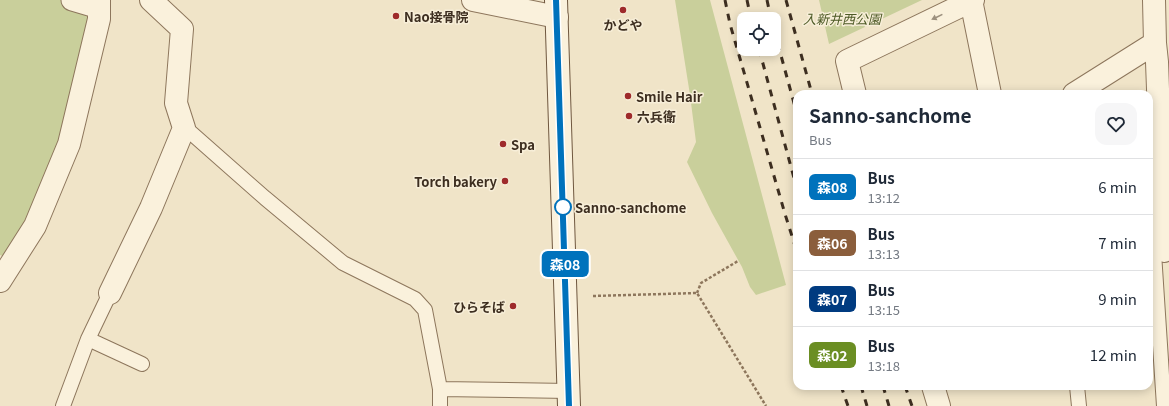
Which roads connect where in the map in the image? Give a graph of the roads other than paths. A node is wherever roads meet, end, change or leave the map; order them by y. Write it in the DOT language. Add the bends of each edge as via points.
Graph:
graph roads {
  1 [pos="72,0"];
  2 [pos="151,0"];
  3 [pos="473,0"];
  4 [pos="972,0"];
  5 [pos="1154,0"];
  6 [pos="99,4"];
  7 [pos="556,9"];
  8 [pos="1160,55"];
  9 [pos="854,90"];
  10 [pos="989,90"];
  11 [pos="1083,90"];
  12 [pos="184,128"];
  13 [pos="1159,252"];
  14 [pos="0,281"];
  15 [pos="110,293"];
  16 [pos="88,339"];
  17 [pos="142,364"];
  18 [pos="440,389"];
  19 [pos="934,390"];
  20 [pos="1077,390"];
  21 [pos="569,399"];
  22 [pos="63,406"];
  23 [pos="440,406"];
  24 [pos="939,406"];
  25 [pos="1079,406"];
  26 [pos="1164,406"];
  1 -- 6 [label="street"];
  2 -- 12 [label="street" via="182,29 176,103"];
  3 -- 7 [label="street"];
  4 -- 9 [label="street, one-way" via="847,60"];
  4 -- 10 [label="street"];
  5 -- 8 [label="street"];
  6 -- 14 [label="street" via="99,19 69,144 35,226"];
  7 -- 21 [label="street"];
  8 -- 11 [label="street"];
  8 -- 13 [label="street"];
  12 -- 15 [label="street" via="151,208"];
  12 -- 18 [label="lane" via="343,263 415,299 425,310"];
  13 -- 26 [label="lane"];
  15 -- 16 [label="lane"];
  16 -- 17 [label="lane"];
  16 -- 22 [label="lane"];
  18 -- 21 [label="lane"];
  18 -- 23 [label="lane"];
  19 -- 24 [label="street"];
  20 -- 25 [label="lane"];
}
